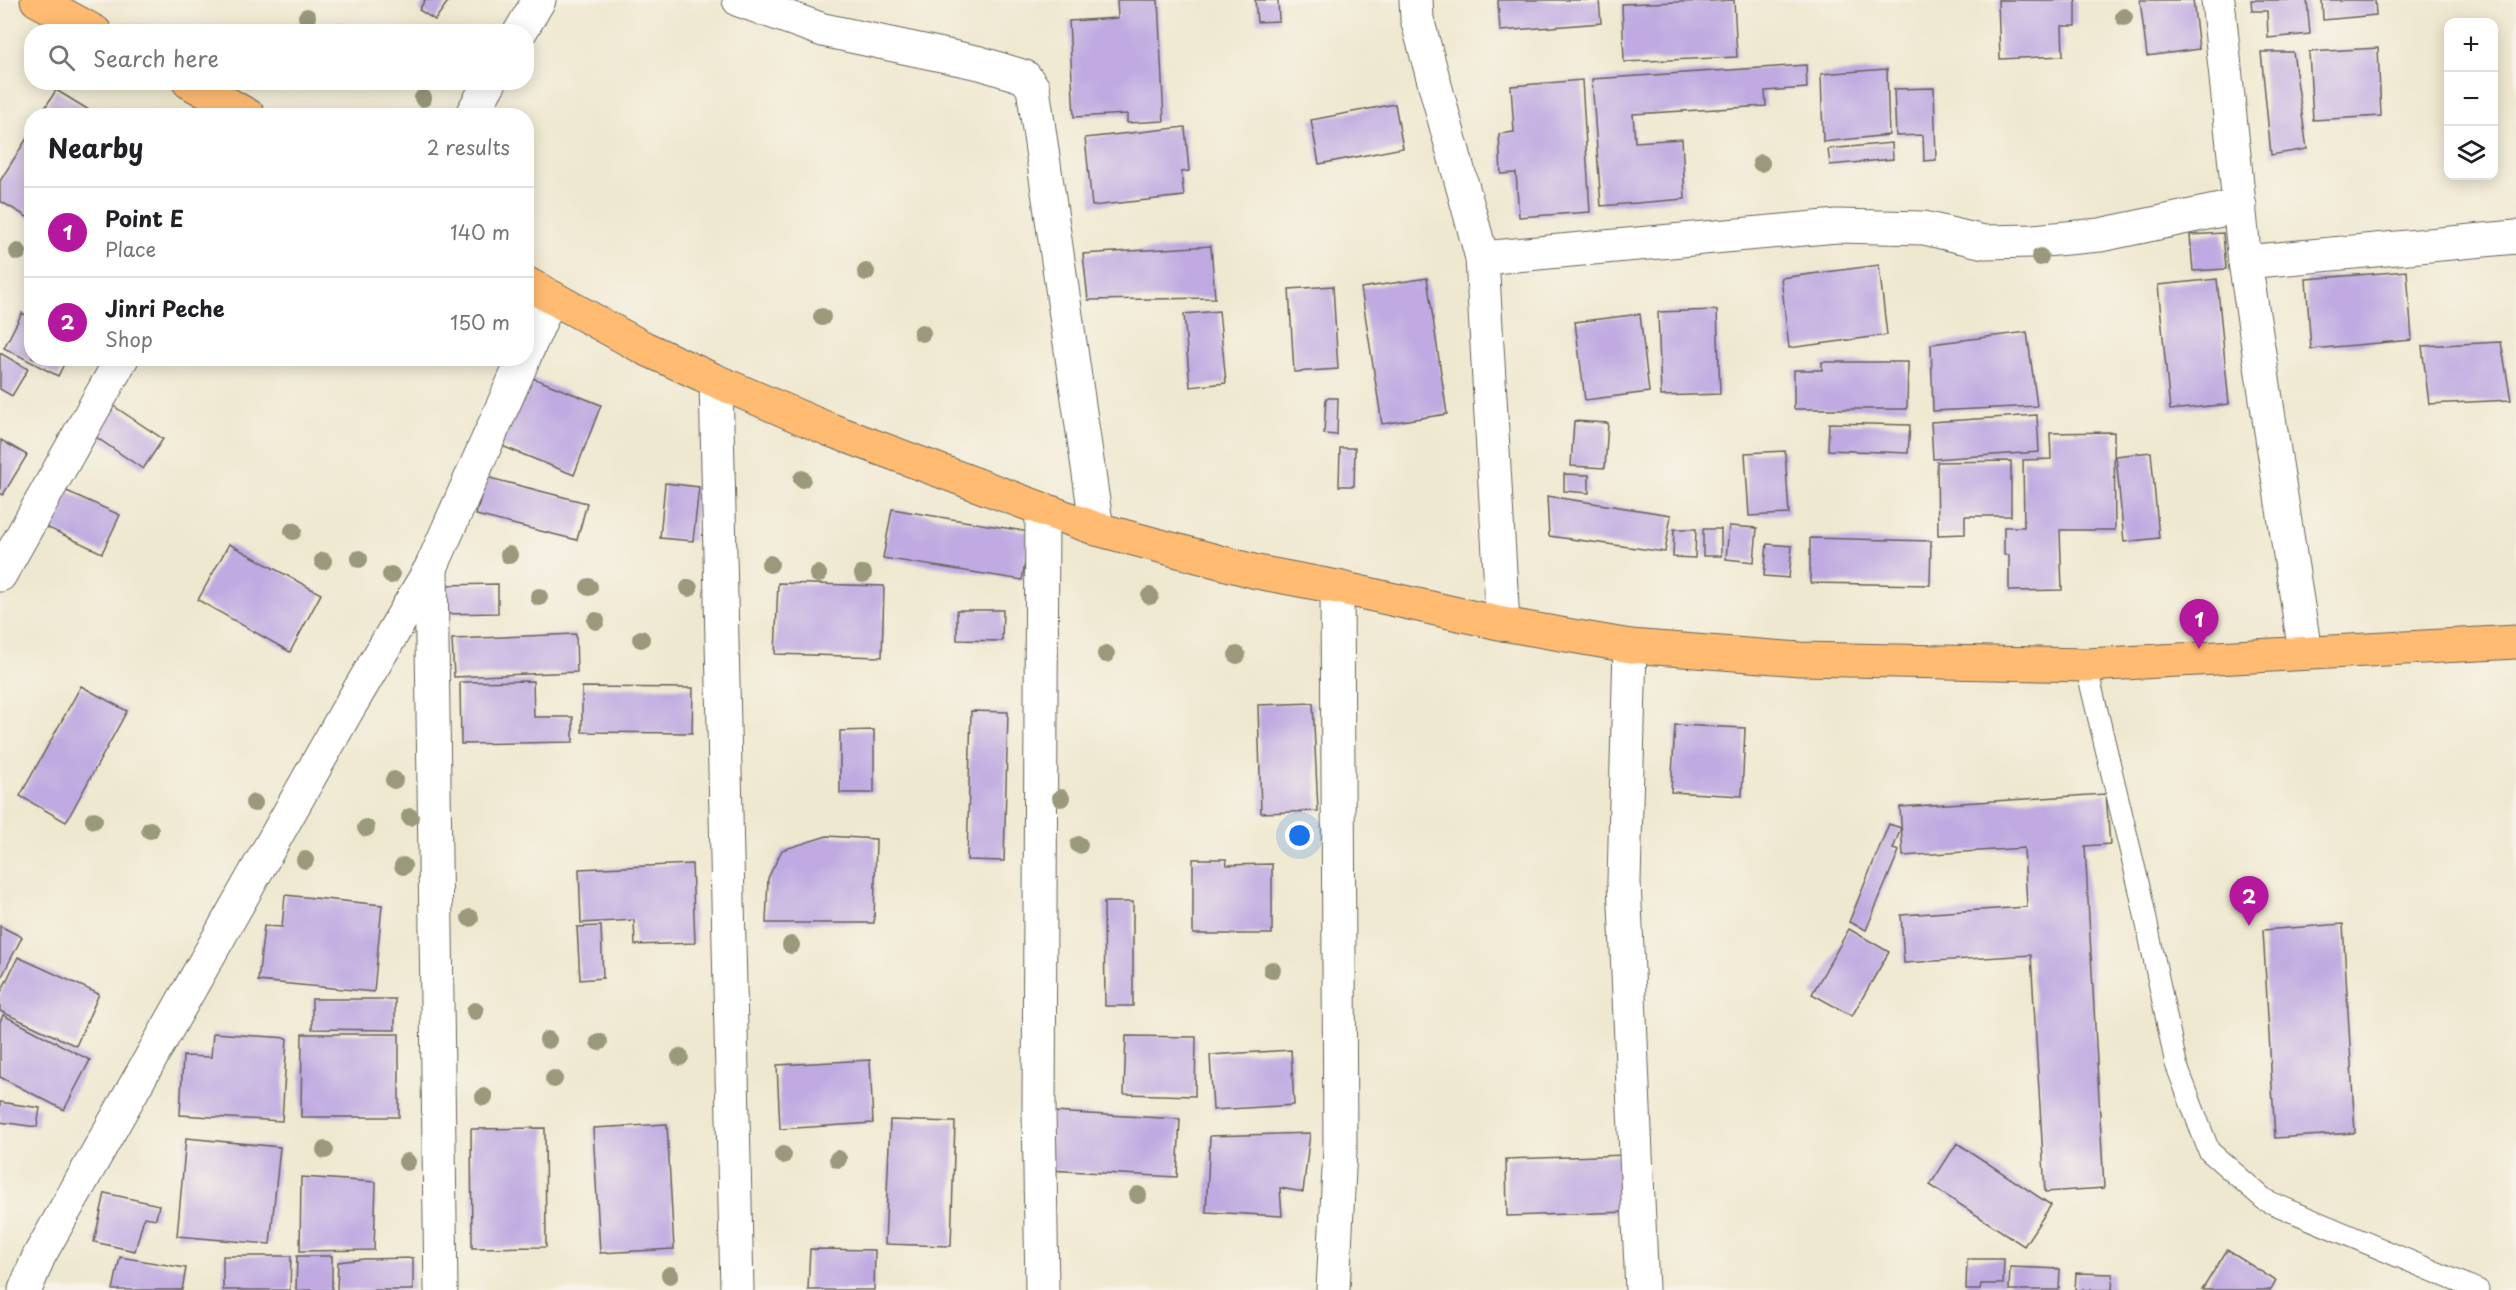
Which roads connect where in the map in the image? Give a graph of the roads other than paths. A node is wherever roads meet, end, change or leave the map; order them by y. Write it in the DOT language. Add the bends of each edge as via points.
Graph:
graph roads {
  1 [pos="37,0"];
  2 [pos="539,0"];
  3 [pos="739,0"];
  4 [pos="1416,0"];
  5 [pos="2218,0"];
  6 [pos="80,24"];
  7 [pos="525,24"];
  8 [pos="203,90"];
  9 [pos="486,90"];
  10 [pos="235,108"];
  11 [pos="475,108"];
  12 [pos="2240,206"];
  13 [pos="2516,237"];
  14 [pos="1482,258"];
  15 [pos="2245,262"];
  16 [pos="539,290"];
  17 [pos="534,314"];
  18 [pos="118,366"];
  19 [pos="520,366"];
  20 [pos="716,381"];
  21 [pos="1042,510"];
  22 [pos="1097,529"];
  23 [pos="431,568"];
  24 [pos="0,575"];
  25 [pos="1337,587"];
  26 [pos="1503,624"];
  27 [pos="2516,642"];
  28 [pos="1630,646"];
  29 [pos="2305,652"];
  30 [pos="2086,664"];
  31 [pos="25,1290"];
  32 [pos="441,1290"];
  33 [pos="738,1290"];
  34 [pos="1042,1290"];
  35 [pos="1333,1290"];
  36 [pos="1642,1290"];
  37 [pos="2478,1290"];
  1 -- 6 [label="highway"];
  2 -- 7 [label="street"];
  3 -- 22 [label="street" via="823,30 980,63 1025,77 1033,88"];
  4 -- 14 [label="street" via="1417,19"];
  5 -- 12 [label="street"];
  8 -- 10 [label="highway"];
  9 -- 11 [label="street"];
  12 -- 14 [label="street" via="2100,235 2033,241 1984,242 1924,228 1837,226"];
  12 -- 15 [label="street"];
  13 -- 15 [label="street"];
  14 -- 26 [label="street"];
  15 -- 29 [label="street"];
  16 -- 17 [label="street"];
  16 -- 20 [label="highway" via="644,348"];
  18 -- 24 [label="street"];
  19 -- 23 [label="street"];
  20 -- 21 [label="highway" via="828,429"];
  20 -- 33 [label="street"];
  21 -- 22 [label="highway"];
  21 -- 34 [label="street"];
  22 -- 25 [label="highway" via="1257,572"];
  23 -- 31 [label="street" via="39,1256"];
  23 -- 32 [label="street"];
  25 -- 26 [label="highway"];
  25 -- 35 [label="street" via="1340,1149"];
  26 -- 28 [label="highway"];
  27 -- 29 [label="highway"];
  28 -- 30 [label="highway" via="1800,659"];
  28 -- 36 [label="street" via="1624,882"];
  29 -- 30 [label="highway"];
  30 -- 37 [label="lane" via="2176,1064 2209,1151 2265,1200"];
}
